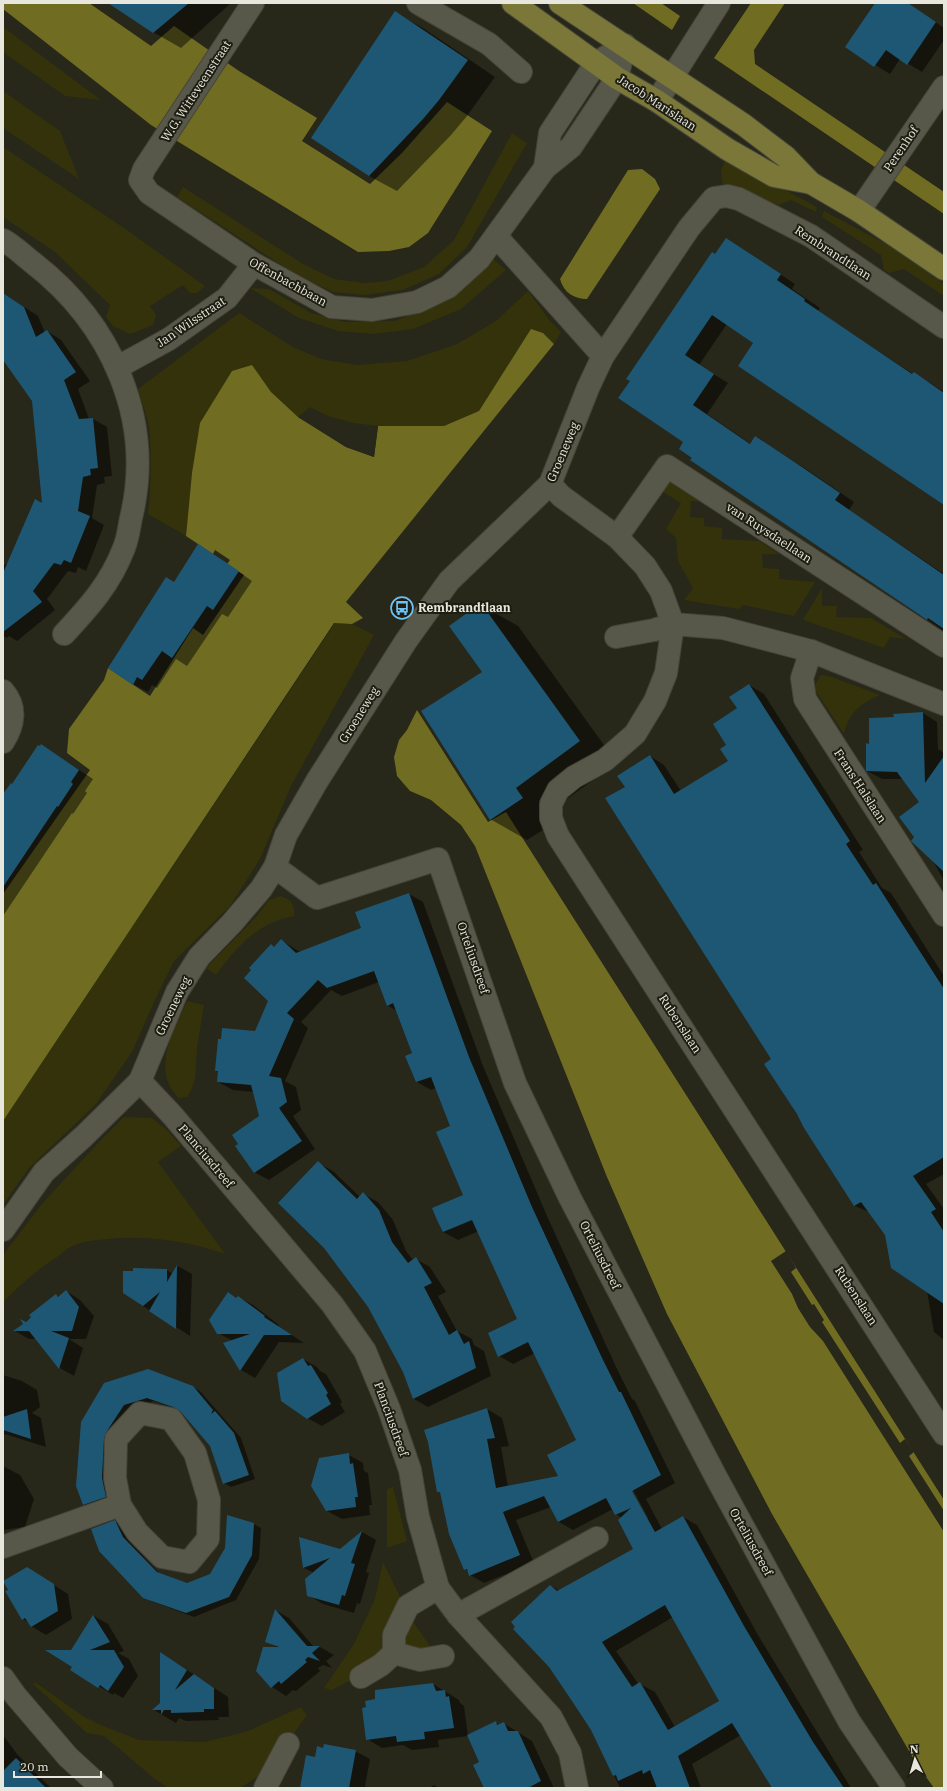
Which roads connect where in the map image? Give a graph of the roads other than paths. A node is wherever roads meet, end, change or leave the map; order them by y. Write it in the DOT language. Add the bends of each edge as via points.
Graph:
graph roads {
  1 [pos="253,3"];
  2 [pos="418,3"];
  3 [pos="513,3"];
  4 [pos="560,3"];
  5 [pos="720,3"];
  6 [pos="625,45"];
  7 [pos="596,63"];
  8 [pos="521,72"];
  9 [pos="671,77"];
  10 [pos="617,78"];
  11 [pos="944,87"];
  12 [pos="657,101"];
  13 [pos="545,168"];
  14 [pos="140,180"];
  15 [pos="811,183"];
  16 [pos="714,198"];
  17 [pos="858,211"];
  18 [pos="496,236"];
  19 [pos="3,240"];
  20 [pos="254,264"];
  21 [pos="944,269"];
  22 [pos="944,327"];
  23 [pos="603,356"];
  24 [pos="118,367"];
  25 [pos="550,484"];
  26 [pos="617,537"];
  27 [pos="673,624"];
  28 [pos="64,634"];
  29 [pos="616,637"];
  30 [pos="944,646"];
  31 [pos="811,650"];
  32 [pos="3,691"];
  33 [pos="944,704"];
  34 [pos="3,742"];
  35 [pos="275,867"];
  36 [pos="944,915"];
  37 [pos="140,1081"];
  38 [pos="3,1230"];
  39 [pos="944,1434"];
  40 [pos="120,1505"];
  41 [pos="597,1538"];
  42 [pos="3,1547"];
  43 [pos="438,1588"];
  44 [pos="458,1616"];
  45 [pos="394,1653"];
  46 [pos="443,1656"];
  47 [pos="361,1677"];
  48 [pos="3,1678"];
  49 [pos="288,1744"];
  50 [pos="102,1788"];
  51 [pos="265,1788"];
  52 [pos="577,1788"];
  53 [pos="894,1788"];
  1 -- 14 [label="street, W.G. Witteveenstraat" via="144,169"];
  2 -- 8 [label="street" via="489,44"];
  3 -- 7 [label="main road, Jacob Marislaan"];
  4 -- 6 [label="main road, Jacob Marislaan"];
  5 -- 9 [label="street"];
  6 -- 7 [label="street, Offenbachbaan"];
  6 -- 9 [label="main road, Jacob Marislaan"];
  6 -- 10 [label="street, Offenbachbaan"];
  7 -- 10 [label="main road, Jacob Marislaan"];
  7 -- 13 [label="street, Offenbachbaan" via="550,133"];
  9 -- 12 [label="street"];
  9 -- 15 [label="main road, Jacob Marislaan" via="744,125 786,157"];
  10 -- 12 [label="main road, Jacob Marislaan"];
  10 -- 13 [label="street, Offenbachbaan" via="571,147"];
  11 -- 17 [label="street, Perenhof"];
  12 -- 15 [label="main road, Jacob Marislaan" via="727,149 774,176"];
  13 -- 18 [label="street, Offenbachbaan"];
  14 -- 20 [label="street, Offenbachbaan" via="148,193"];
  15 -- 17 [label="main road, Jacob Marislaan"];
  16 -- 22 [label="street, Rembrandtlaan" via="727,196 738,199 811,236"];
  16 -- 23 [label="street, Groeneweg" via="689,228"];
  17 -- 21 [label="main road, Jacob Marislaan"];
  18 -- 20 [label="street, Offenbachbaan" via="479,259 448,287 417,302 372,310 332,307"];
  18 -- 23 [label="street"];
  19 -- 24 [label="street" via="54,279 91,321"];
  20 -- 24 [label="street, Jan Wilsstraat" via="227,298 169,339"];
  23 -- 25 [label="street, Groeneweg"];
  24 -- 28 [label="street" via="128,393 138,446 137,494 124,547 109,580 92,604"];
  25 -- 26 [label="street" via="561,496"];
  25 -- 35 [label="street, Groeneweg" via="449,581 420,621 317,781 286,835"];
  26 -- 27 [label="street" via="645,566 661,590"];
  26 -- 30 [label="street, van Ruysdaellaan" via="667,466"];
  27 -- 29 [label="street"];
  27 -- 31 [label="street" via="723,628"];
  27 -- 39 [label="street, Rubenslaan" via="666,674 655,701 636,734 605,760 574,777 558,790 551,804 551,818 558,836"];
  31 -- 33 [label="street"];
  31 -- 36 [label="street, Frans Halslaan" via="802,678 805,699"];
  32 -- 34 [label="street" via="11,700 12,715 10,730"];
  35 -- 37 [label="street, Groeneweg" via="261,889 199,957 180,986"];
  35 -- 53 [label="street, Orteliusdreef" via="317,898 438,859 515,1083 570,1198 716,1477 849,1721"];
  37 -- 38 [label="street, Groeneweg" via="44,1172"];
  37 -- 43 [label="street, Planciusdreef" via="173,1116 332,1304 364,1351 389,1409 410,1470 418,1517"];
  40 -- 40 [label="street" via="137,1532 162,1557 190,1562 208,1539 209,1500 195,1453 171,1419 140,1413 116,1439 115,1478"];
  40 -- 42 [label="street"];
  41 -- 44 [label="street"];
  43 -- 44 [label="street, Planciusdreef"];
  43 -- 45 [label="street" via="408,1606 394,1635"];
  44 -- 52 [label="street, Planciusdreef" via="551,1717 570,1753"];
  45 -- 46 [label="street" via="420,1660"];
  45 -- 47 [label="street" via="381,1665"];
  48 -- 50 [label="street" via="68,1757"];
  49 -- 51 [label="street"];
}
